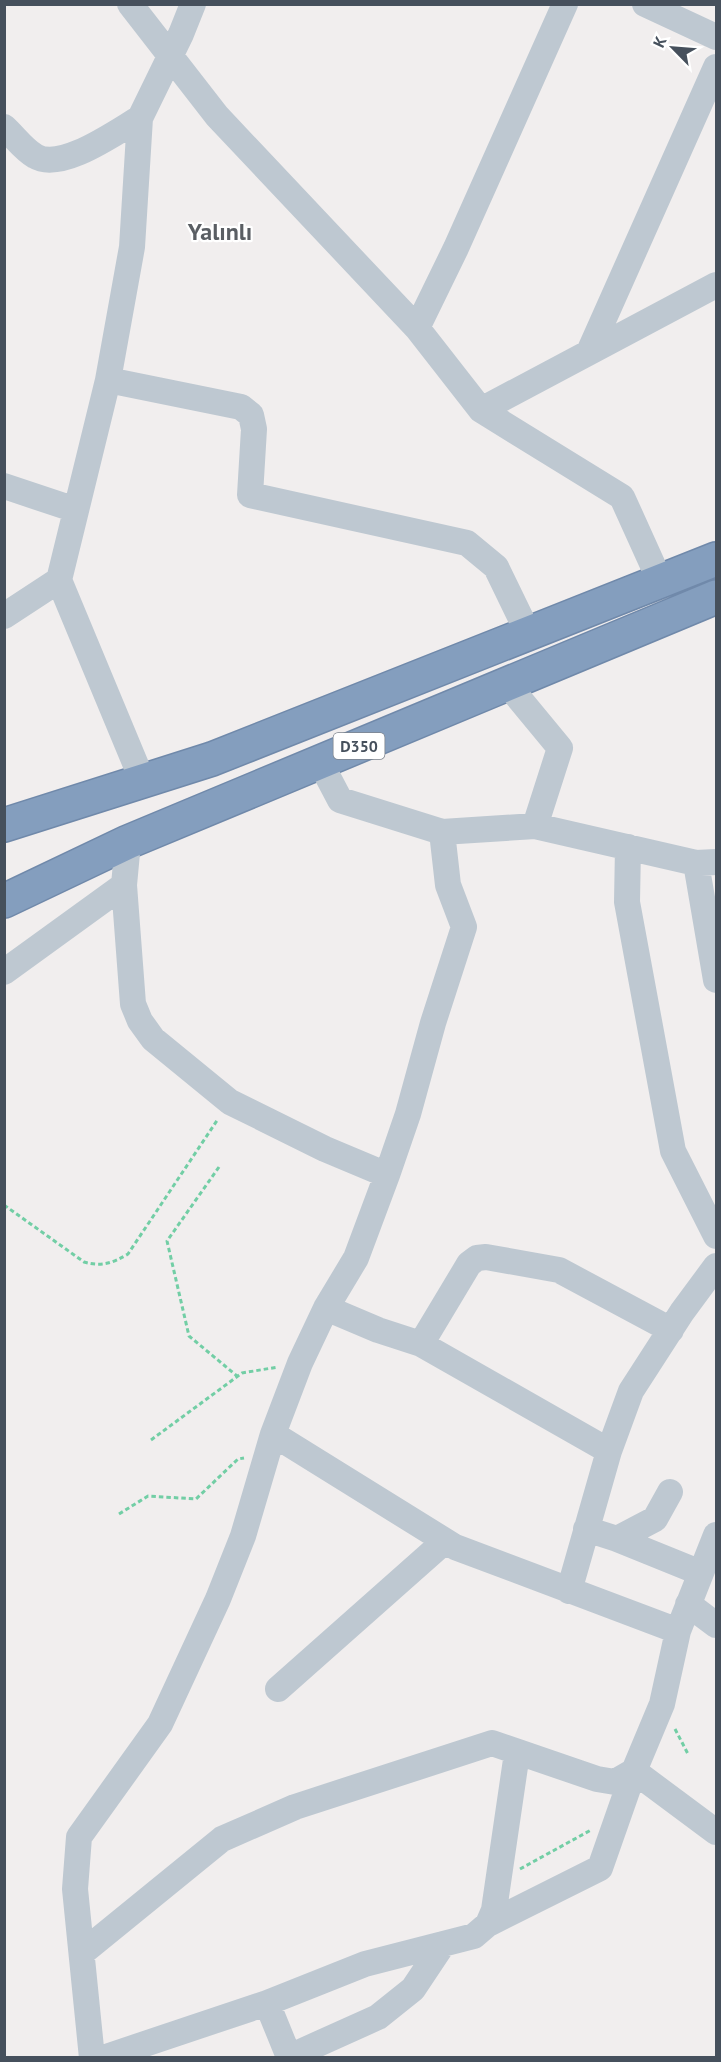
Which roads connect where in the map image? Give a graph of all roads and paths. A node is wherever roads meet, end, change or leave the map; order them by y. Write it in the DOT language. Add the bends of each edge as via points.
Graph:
graph roads {
  1 [pos="130,4"];
  2 [pos="193,4"];
  3 [pos="565,4"];
  4 [pos="645,4"];
  5 [pos="717,37"];
  6 [pos="169,56"];
  7 [pos="717,67"];
  8 [pos="140,118"];
  9 [pos="4,128"];
  10 [pos="717,285"];
  11 [pos="417,328"];
  12 [pos="588,352"];
  13 [pos="108,380"];
  14 [pos="481,410"];
  15 [pos="4,486"];
  16 [pos="76,510"];
  17 [pos="717,559"];
  18 [pos="59,580"];
  19 [pos="660,581"];
  20 [pos="717,597"];
  21 [pos="4,615"];
  22 [pos="528,633"];
  23 [pos="508,685"];
  24 [pos="320,762"];
  25 [pos="143,782"];
  26 [pos="4,825"];
  27 [pos="535,826"];
  28 [pos="442,832"];
  29 [pos="128,843"];
  30 [pos="628,847"];
  31 [pos="706,862"];
  32 [pos="124,885"];
  33 [pos="4,901"];
  34 [pos="4,972"];
  35 [pos="717,980"];
  36 [pos="230,1102"];
  37 [pos="219,1167"];
  38 [pos="387,1175"];
  39 [pos="4,1205"];
  40 [pos="717,1236"];
  41 [pos="717,1266"];
  42 [pos="326,1308"];
  43 [pos="671,1330"];
  44 [pos="421,1344"];
  45 [pos="300,1363"];
  46 [pos="237,1377"];
  47 [pos="151,1440"];
  48 [pos="270,1445"];
  49 [pos="609,1451"];
  50 [pos="670,1492"];
  51 [pos="119,1514"];
  52 [pos="655,1519"];
  53 [pos="586,1529"];
  54 [pos="717,1535"];
  55 [pos="617,1539"];
  56 [pos="445,1540"];
  57 [pos="669,1560"];
  58 [pos="701,1573"];
  59 [pos="569,1591"];
  60 [pos="688,1604"];
  61 [pos="717,1625"];
  62 [pos="678,1631"];
  63 [pos="278,1689"];
  64 [pos="517,1753"];
  65 [pos="634,1771"];
  66 [pos="619,1814"];
  67 [pos="717,1832"];
  68 [pos="498,1881"];
  69 [pos="488,1924"];
  70 [pos="444,1944"];
  71 [pos="82,1953"];
  72 [pos="267,2003"];
  73 [pos="288,2057"];
  74 [pos="92,2058"];
  75 [pos="103,2058"];
  1 -- 6 [label="street"];
  2 -- 6 [label="street"];
  3 -- 11 [label="street"];
  4 -- 5 [label="street"];
  6 -- 8 [label="street"];
  6 -- 11 [label="street" via="217,116"];
  7 -- 12 [label="street"];
  8 -- 9 [label="street" via="70,158 52,161 35,157"];
  8 -- 13 [label="street" via="132,247"];
  10 -- 12 [label="street"];
  11 -- 14 [label="street"];
  12 -- 14 [label="street"];
  13 -- 16 [label="street"];
  13 -- 22 [label="street" via="241,407 251,415 254,429 250,495 467,543 496,567"];
  14 -- 19 [label="street" via="622,497"];
  15 -- 16 [label="street"];
  16 -- 18 [label="street"];
  17 -- 19 [label="highway, D350"];
  18 -- 21 [label="street"];
  18 -- 25 [label="street"];
  19 -- 22 [label="highway, D350"];
  20 -- 23 [label="highway, D350"];
  22 -- 25 [label="highway, D350" via="212,759"];
  23 -- 24 [label="highway, D350"];
  23 -- 27 [label="street" via="560,748"];
  24 -- 28 [label="street" via="340,800"];
  24 -- 29 [label="highway, D350"];
  25 -- 26 [label="highway, D350"];
  27 -- 28 [label="street"];
  27 -- 30 [label="street"];
  28 -- 38 [label="street" via="448,885 464,927"];
  29 -- 32 [label="street"];
  29 -- 33 [label="highway, D350"];
  30 -- 31 [label="street"];
  30 -- 40 [label="street" via="627,902 673,1151"];
  31 -- 35 [label="street"];
  32 -- 34 [label="street"];
  32 -- 36 [label="street" via="134,1004 141,1021 153,1039"];
  36 -- 38 [label="street"];
  36 -- 39 [label="path" via="128,1254 115,1262 84,1262"];
  37 -- 46 [label="path" via="167,1241 189,1336"];
  38 -- 42 [label="street" via="356,1258"];
  41 -- 43 [label="street"];
  42 -- 44 [label="street"];
  42 -- 45 [label="street"];
  43 -- 44 [label="street" via="559,1270 482,1257 469,1264"];
  43 -- 49 [label="street" via="631,1391"];
  44 -- 49 [label="street"];
  45 -- 46 [label="path"];
  45 -- 48 [label="street"];
  46 -- 47 [label="path"];
  48 -- 51 [label="path" via="238,1459 196,1499 148,1496"];
  48 -- 56 [label="street"];
  48 -- 71 [label="street" via="243,1536 160,1724 80,1837 75,1889"];
  49 -- 53 [label="street"];
  50 -- 52 [label="street"];
  52 -- 55 [label="street"];
  52 -- 57 [label="street"];
  53 -- 55 [label="street"];
  53 -- 59 [label="street"];
  54 -- 58 [label="street"];
  55 -- 57 [label="street"];
  56 -- 59 [label="street"];
  56 -- 63 [label="street"];
  57 -- 58 [label="street"];
  58 -- 60 [label="street"];
  59 -- 62 [label="street"];
  60 -- 61 [label="street"];
  60 -- 62 [label="street"];
  62 -- 65 [label="street" via="662,1704"];
  64 -- 65 [label="street" via="615,1782"];
  64 -- 68 [label="street"];
  64 -- 71 [label="street" via="492,1743 295,1807 222,1839"];
  65 -- 66 [label="street"];
  65 -- 67 [label="street"];
  66 -- 68 [label="path"];
  66 -- 69 [label="street" via="600,1868"];
  68 -- 69 [label="street"];
  69 -- 70 [label="street" via="474,1936"];
  70 -- 72 [label="street" via="365,1964"];
  70 -- 73 [label="street" via="413,1989 378,2017"];
  71 -- 74 [label="street"];
  72 -- 73 [label="street"];
  72 -- 75 [label="street"];
}
